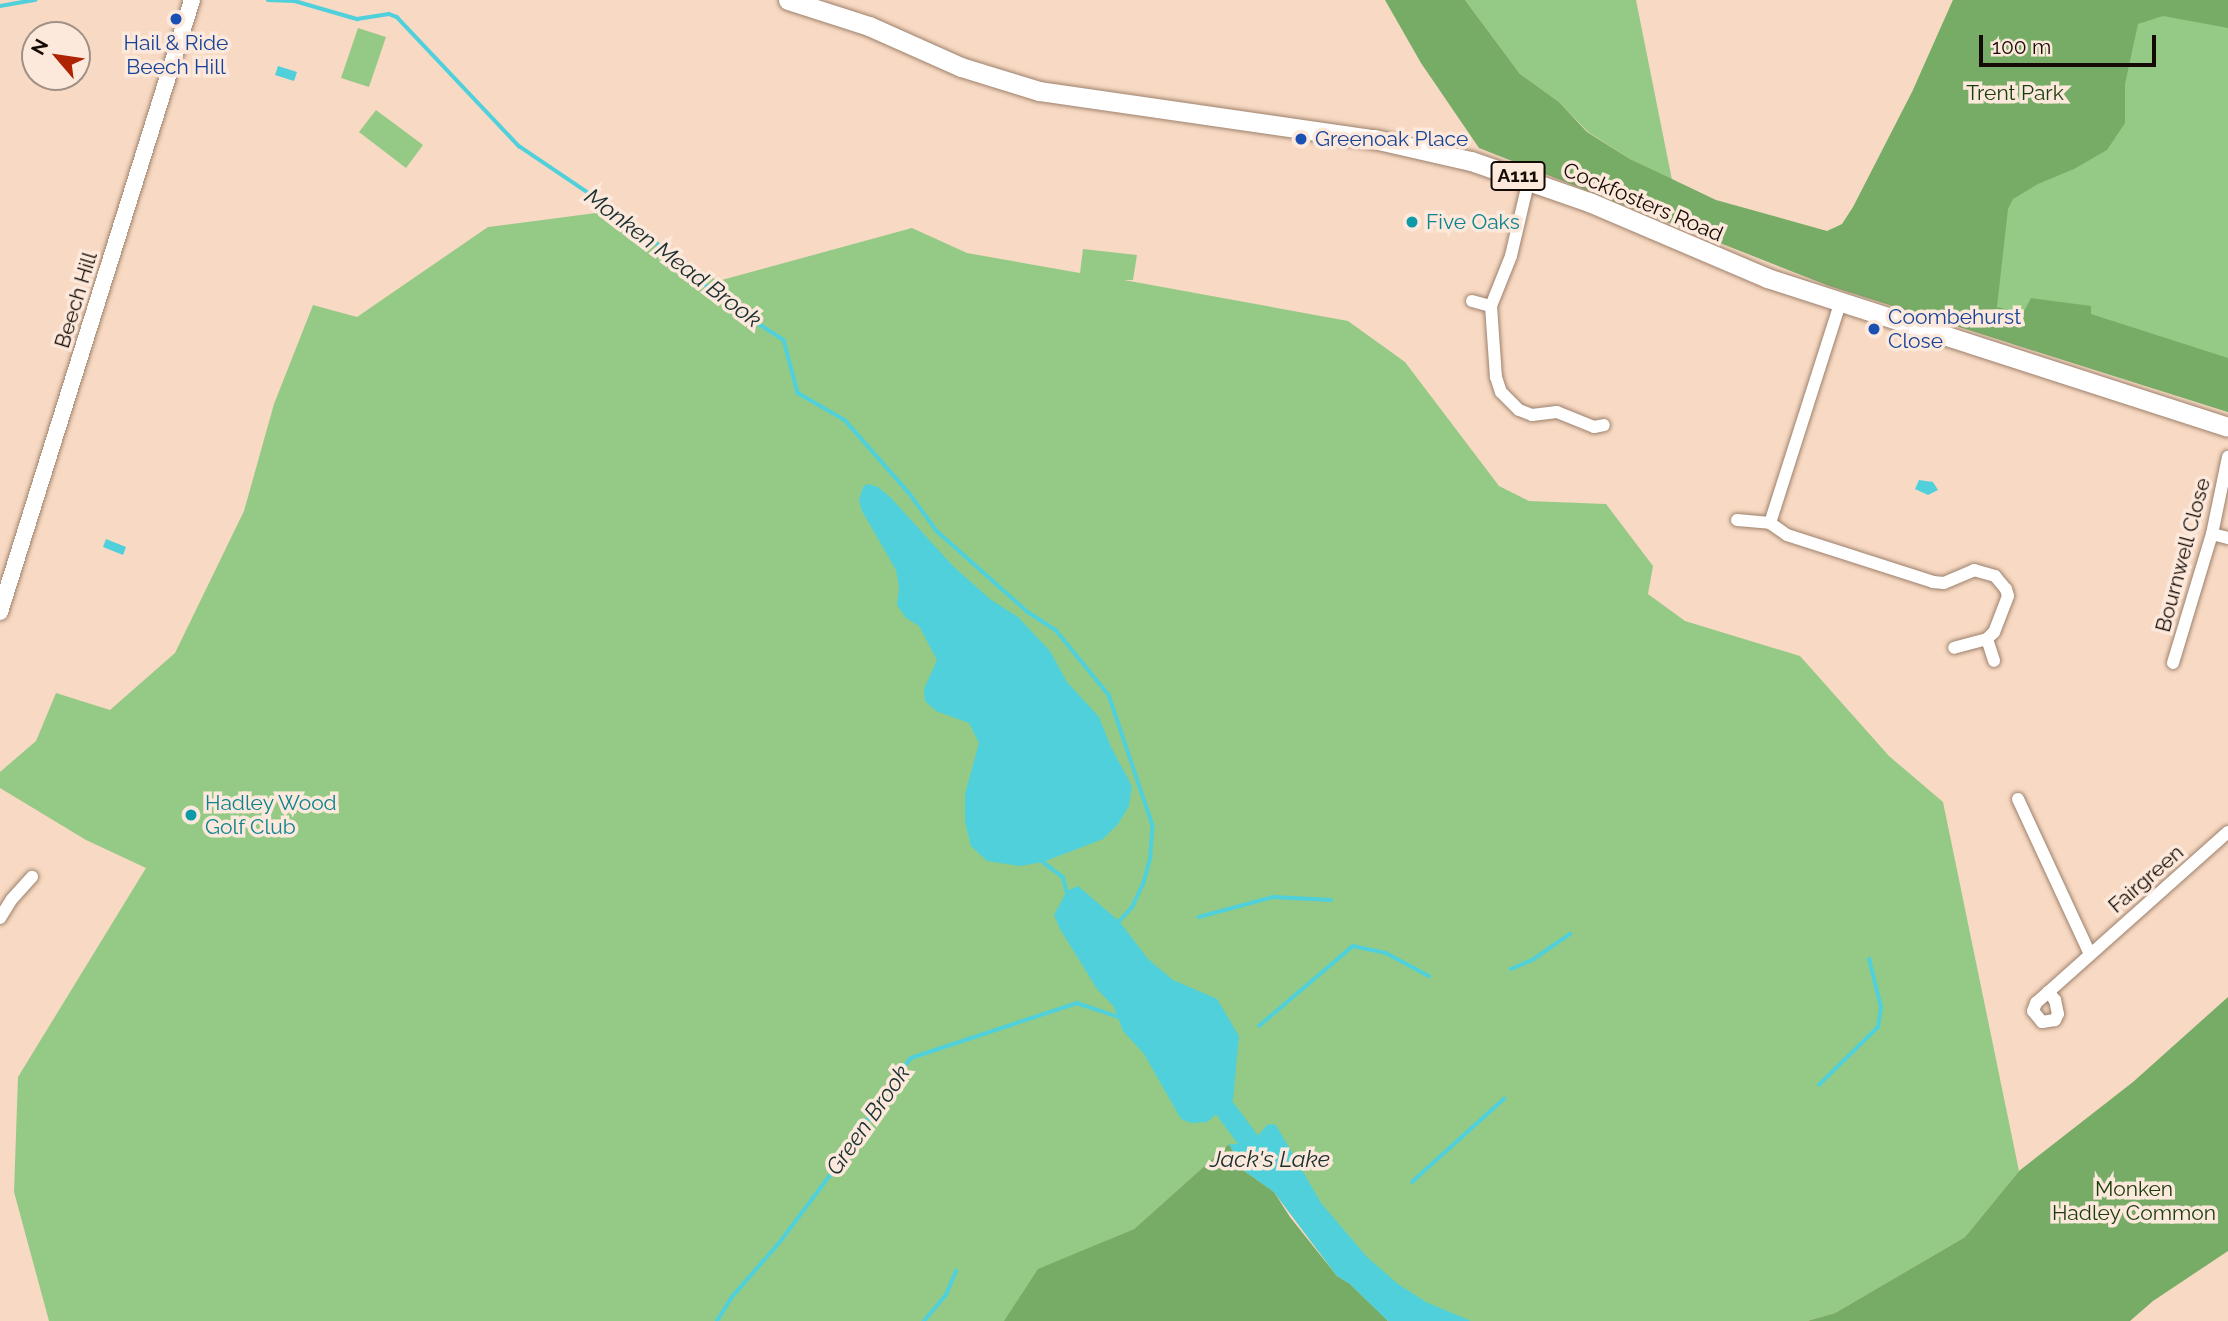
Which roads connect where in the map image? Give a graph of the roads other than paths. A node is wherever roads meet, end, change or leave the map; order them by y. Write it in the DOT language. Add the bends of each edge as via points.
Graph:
graph roads {
  1 [pos="192,0"];
  2 [pos="788,0"];
  3 [pos="1528,179"];
  4 [pos="1472,301"];
  5 [pos="1840,303"];
  6 [pos="1491,306"];
  7 [pos="1604,425"];
  8 [pos="2228,427"];
  9 [pos="2228,457"];
  10 [pos="1737,520"];
  11 [pos="1770,523"];
  12 [pos="2212,534"];
  13 [pos="2228,538"];
  14 [pos="0,612"];
  15 [pos="1987,639"];
  16 [pos="1954,649"];
  17 [pos="1994,662"];
  18 [pos="2173,663"];
  19 [pos="2018,799"];
  20 [pos="2228,832"];
  21 [pos="32,877"];
  22 [pos="0,918"];
  23 [pos="2090,954"];
  24 [pos="2048,992"];
  1 -- 14 [label="street, Beech Hill"];
  2 -- 3 [label="main road, Cockfosters Road / A111" via="869,26 961,67 1039,91 1374,139"];
  3 -- 5 [label="main road, Cockfosters Road / A111" via="1767,278"];
  3 -- 6 [label="street" via="1511,256"];
  4 -- 6 [label="street"];
  5 -- 8 [label="main road, Cockfosters Road / A111"];
  5 -- 11 [label="street"];
  6 -- 7 [label="street" via="1496,377 1510,403 1532,415 1557,412 1594,427"];
  9 -- 12 [label="street, Bournwell Close"];
  10 -- 11 [label="street"];
  11 -- 15 [label="street" via="1787,535 1933,582 1944,583 1974,570 1994,576 2008,596"];
  12 -- 13 [label="street"];
  12 -- 18 [label="street, Bournwell Close"];
  15 -- 16 [label="street"];
  15 -- 17 [label="street"];
  19 -- 23 [label="street"];
  20 -- 23 [label="street, Fairgreen"];
  21 -- 22 [label="street"];
  23 -- 24 [label="street, Fairgreen"];
}
